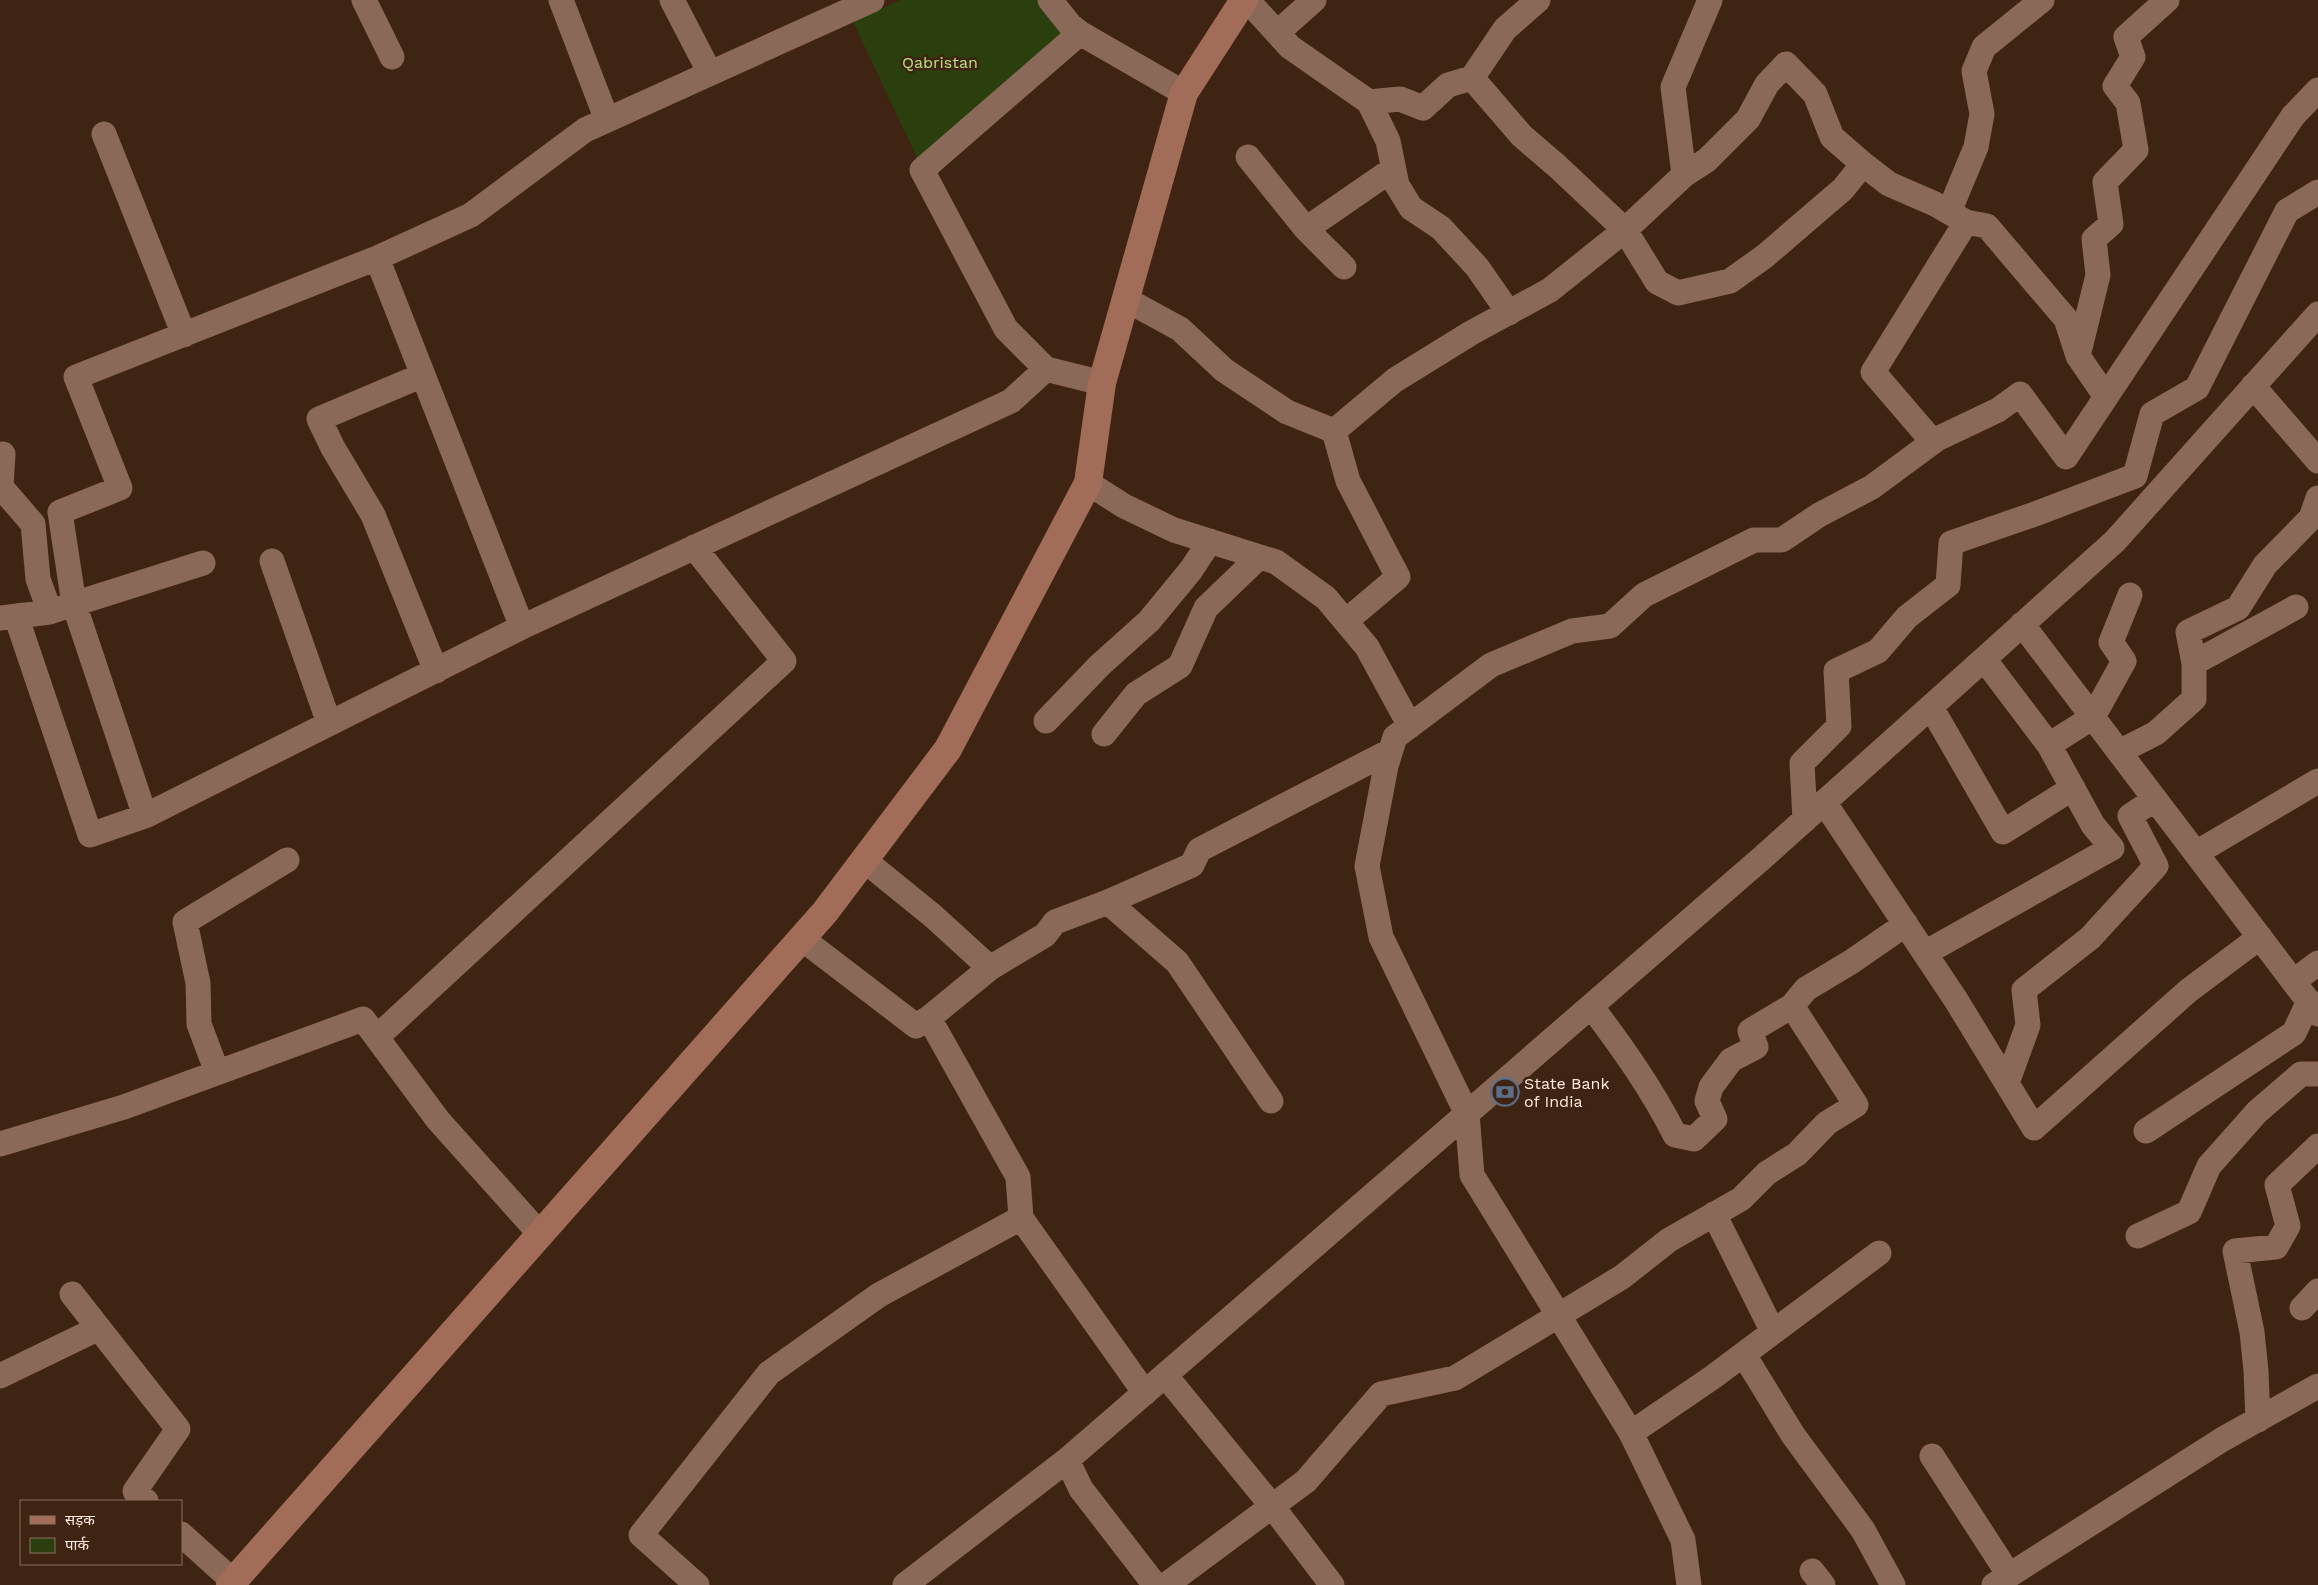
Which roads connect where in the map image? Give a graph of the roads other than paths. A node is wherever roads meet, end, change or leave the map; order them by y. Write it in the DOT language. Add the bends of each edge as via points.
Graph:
graph roads {
  1 [pos="364,0"];
  2 [pos="561,0"];
  3 [pos="672,0"];
  4 [pos="872,0"];
  5 [pos="1050,0"];
  6 [pos="1246,0"];
  7 [pos="1314,0"];
  8 [pos="1538,0"];
  9 [pos="1710,0"];
  10 [pos="2042,0"];
  11 [pos="2167,0"];
  12 [pos="1278,32"];
  13 [pos="1080,33"];
  14 [pos="392,57"];
  15 [pos="710,73"];
  16 [pos="1472,78"];
  17 [pos="2318,90"];
  18 [pos="1184,93"];
  19 [pos="1369,102"];
  20 [pos="607,120"];
  21 [pos="104,134"];
  22 [pos="1248,157"];
  23 [pos="1863,164"];
  24 [pos="1393,169"];
  25 [pos="1684,175"];
  26 [pos="2318,192"];
  27 [pos="1958,217"];
  28 [pos="1306,229"];
  29 [pos="1625,230"];
  30 [pos="377,258"];
  31 [pos="1344,267"];
  32 [pos="1125,299"];
  33 [pos="1509,313"];
  34 [pos="2318,314"];
  35 [pos="184,335"];
  36 [pos="2078,356"];
  37 [pos="1046,369"];
  38 [pos="423,375"];
  39 [pos="1102,383"];
  40 [pos="2253,386"];
  41 [pos="2106,398"];
  42 [pos="1334,432"];
  43 [pos="1933,442"];
  44 [pos="3,454"];
  45 [pos="2316,454"];
  46 [pos="1088,483"];
  47 [pos="2318,498"];
  48 [pos="1210,541"];
  49 [pos="694,547"];
  50 [pos="1258,556"];
  51 [pos="272,561"];
  52 [pos="203,563"];
  53 [pos="2130,595"];
  54 [pos="74,604"];
  55 [pos="2296,607"];
  56 [pos="50,612"];
  57 [pos="8,617"];
  58 [pos="1346,621"];
  59 [pos="2022,624"];
  60 [pos="522,627"];
  61 [pos="1984,658"];
  62 [pos="2194,663"];
  63 [pos="436,671"];
  64 [pos="1930,707"];
  65 [pos="2093,717"];
  66 [pos="1046,721"];
  67 [pos="329,723"];
  68 [pos="1410,726"];
  69 [pos="1104,734"];
  70 [pos="2050,745"];
  71 [pos="1390,751"];
  72 [pos="2119,752"];
  73 [pos="2318,781"];
  74 [pos="2073,788"];
  75 [pos="2155,799"];
  76 [pos="1824,802"];
  77 [pos="145,816"];
  78 [pos="1804,820"];
  79 [pos="2196,853"];
  80 [pos="286,860"];
  81 [pos="864,860"];
  82 [pos="1108,902"];
  83 [pos="1906,924"];
  84 [pos="2260,937"];
  85 [pos="801,938"];
  86 [pos="1925,953"];
  87 [pos="2318,963"];
  88 [pos="990,968"];
  89 [pos="2294,982"];
  90 [pos="1591,1006"];
  91 [pos="1792,1006"];
  92 [pos="2313,1007"];
  93 [pos="929,1018"];
  94 [pos="377,1037"];
  95 [pos="217,1072"];
  96 [pos="2318,1074"];
  97 [pos="2007,1083"];
  98 [pos="1271,1101"];
  99 [pos="1467,1114"];
  100 [pos="2146,1132"];
  101 [pos="0,1144"];
  102 [pos="2318,1146"];
  103 [pos="1714,1214"];
  104 [pos="1021,1218"];
  105 [pos="540,1234"];
  106 [pos="2138,1236"];
  107 [pos="1879,1252"];
  108 [pos="72,1294"];
  109 [pos="1559,1316"];
  110 [pos="99,1328"];
  111 [pos="1773,1332"];
  112 [pos="1744,1354"];
  113 [pos="1165,1375"];
  114 [pos="0,1376"];
  115 [pos="2318,1386"];
  116 [pos="1145,1393"];
  117 [pos="2258,1420"];
  118 [pos="1631,1433"];
  119 [pos="1932,1456"];
  120 [pos="1067,1460"];
  121 [pos="145,1500"];
  122 [pos="1272,1506"];
  123 [pos="182,1535"];
  124 [pos="2002,1580"];
  125 [pos="241,1582"];
  126 [pos="697,1585"];
  127 [pos="905,1585"];
  128 [pos="1155,1585"];
  129 [pos="1166,1585"];
  130 [pos="1332,1585"];
  131 [pos="1689,1585"];
  132 [pos="1893,1585"];
  1 -- 14 [label="street"];
  2 -- 20 [label="street"];
  3 -- 15 [label="street"];
  4 -- 15 [label="street"];
  5 -- 13 [label="street"];
  6 -- 12 [label="street"];
  6 -- 18 [label="main road"];
  7 -- 12 [label="street"];
  8 -- 16 [label="street" via="1505,29"];
  9 -- 25 [label="street" via="1673,87"];
  10 -- 27 [label="street" via="1984,47 1974,70 1982,114"];
  11 -- 36 [label="street" via="2126,37 2133,57 2115,86 2128,104 2136,150 2105,182 2111,224 2094,239 2098,275"];
  12 -- 19 [label="street" via="1290,47"];
  13 -- 18 [label="street"];
  13 -- 37 [label="street" via="922,170 1006,329"];
  15 -- 20 [label="street"];
  16 -- 19 [label="street" via="1448,85 1423,108 1400,99"];
  16 -- 29 [label="street" via="1522,136"];
  17 -- 41 [label="street" via="2293,116"];
  18 -- 32 [label="main road"];
  19 -- 24 [label="street" via="1388,141"];
  20 -- 30 [label="street" via="585,130 471,215"];
  21 -- 35 [label="street"];
  22 -- 28 [label="street"];
  23 -- 25 [label="street" via="1832,136 1815,94 1786,64 1767,84 1748,119 1707,160"];
  23 -- 27 [label="street" via="1889,184"];
  23 -- 29 [label="street" via="1843,189 1766,256 1730,281 1678,293 1657,282"];
  24 -- 28 [label="street"];
  24 -- 33 [label="street" via="1397,185 1411,208 1441,228 1477,267"];
  25 -- 29 [label="street"];
  26 -- 78 [label="street" via="2287,211 2197,388 2152,414 2134,476 1951,544 1948,586 1906,617 1878,652 1836,671 1839,726 1802,763"];
  27 -- 36 [label="street" via="1987,226 2037,283 2066,319"];
  27 -- 43 [label="street" via="1873,372"];
  28 -- 31 [label="street"];
  29 -- 33 [label="street" via="1550,290"];
  30 -- 35 [label="street"];
  30 -- 38 [label="street"];
  32 -- 39 [label="main road"];
  32 -- 42 [label="street" via="1180,329 1224,370 1287,412"];
  33 -- 42 [label="street" via="1395,380"];
  34 -- 40 [label="street"];
  35 -- 54 [label="street" via="76,377 120,488 60,512"];
  36 -- 41 [label="street"];
  37 -- 39 [label="street"];
  37 -- 49 [label="street" via="1011,401"];
  38 -- 60 [label="street"];
  38 -- 63 [label="street" via="319,418 372,515"];
  39 -- 46 [label="main road"];
  40 -- 45 [label="street"];
  40 -- 59 [label="street" via="2115,541"];
  41 -- 43 [label="street" via="2066,457 2020,394 1998,410"];
  42 -- 58 [label="street" via="1348,480 1398,577"];
  43 -- 68 [label="street" via="1872,487 1819,515 1782,540 1754,540 1644,596 1610,626 1572,630 1491,665"];
  44 -- 56 [label="street" via="1,487 33,524 38,579"];
  46 -- 48 [label="street" via="1132,510 1174,530"];
  46 -- 81 [label="main road" via="948,749"];
  47 -- 62 [label="street" via="2311,518 2265,565 2238,608 2188,632"];
  48 -- 50 [label="street"];
  48 -- 66 [label="street" via="1149,621 1100,665"];
  49 -- 60 [label="street"];
  49 -- 94 [label="street" via="784,662"];
  50 -- 58 [label="street" via="1276,562 1326,598"];
  50 -- 69 [label="street" via="1206,608 1180,666 1136,694"];
  51 -- 67 [label="street"];
  52 -- 54 [label="street"];
  53 -- 65 [label="street" via="2111,642 2124,661"];
  54 -- 56 [label="street"];
  54 -- 77 [label="street"];
  55 -- 62 [label="street"];
  56 -- 57 [label="street"];
  57 -- 77 [label="street" via="90,835"];
  58 -- 68 [label="street" via="1367,647"];
  59 -- 61 [label="street"];
  59 -- 65 [label="street"];
  60 -- 63 [label="street"];
  61 -- 64 [label="street"];
  61 -- 70 [label="street"];
  62 -- 72 [label="street" via="2194,699 2156,733"];
  63 -- 67 [label="street"];
  64 -- 74 [label="street" via="2003,832"];
  64 -- 76 [label="street"];
  65 -- 70 [label="street"];
  65 -- 72 [label="street"];
  67 -- 77 [label="street"];
  68 -- 71 [label="street" via="1395,737"];
  70 -- 74 [label="street"];
  71 -- 82 [label="street" via="1199,850 1192,865"];
  71 -- 99 [label="street" via="1367,866 1381,937"];
  72 -- 75 [label="street"];
  73 -- 79 [label="street"];
  74 -- 86 [label="street" via="2093,825 2112,848"];
  75 -- 79 [label="street"];
  75 -- 97 [label="street" via="2130,816 2156,866 2090,938 2024,990 2028,1025"];
  76 -- 78 [label="street"];
  76 -- 83 [label="street"];
  78 -- 90 [label="street"];
  79 -- 84 [label="street"];
  80 -- 95 [label="street" via="185,922 198,983 199,1024"];
  81 -- 85 [label="main road"];
  81 -- 88 [label="street"];
  82 -- 88 [label="street" via="1055,922 1045,935"];
  82 -- 98 [label="street" via="1177,962"];
  83 -- 86 [label="street"];
  83 -- 91 [label="street" via="1806,989"];
  84 -- 89 [label="street"];
  84 -- 97 [label="street" via="2188,991 2034,1128"];
  85 -- 93 [label="street" via="916,1026"];
  85 -- 105 [label="main road"];
  86 -- 97 [label="street"];
  87 -- 89 [label="street"];
  88 -- 93 [label="street"];
  89 -- 92 [label="street"];
  90 -- 91 [label="street" via="1624,1051 1675,1135 1694,1139 1715,1119 1707,1101 1711,1087 1731,1060 1756,1047 1750,1031"];
  90 -- 99 [label="street"];
  91 -- 103 [label="street" via="1856,1105 1828,1124 1797,1154 1767,1173 1741,1199"];
  92 -- 100 [label="street" via="2294,1033"];
  93 -- 104 [label="street" via="1018,1177"];
  94 -- 95 [label="street" via="363,1018"];
  94 -- 105 [label="street" via="438,1120"];
  95 -- 101 [label="street" via="124,1107"];
  96 -- 106 [label="street" via="2301,1074 2257,1112 2209,1166 2189,1212"];
  99 -- 109 [label="street" via="1472,1175"];
  99 -- 113 [label="street"];
  102 -- 117 [label="street" via="2277,1185 2288,1226 2276,1247 2235,1251 2252,1332"];
  103 -- 109 [label="street" via="1669,1240 1622,1277"];
  103 -- 111 [label="street"];
  104 -- 116 [label="street"];
  104 -- 126 [label="street" via="879,1295 769,1373 640,1535"];
  105 -- 125 [label="main road"];
  107 -- 111 [label="street"];
  108 -- 110 [label="street"];
  109 -- 118 [label="street"];
  109 -- 122 [label="street" via="1455,1378 1380,1394 1306,1481"];
  110 -- 114 [label="street"];
  110 -- 121 [label="street" via="178,1429 135,1491"];
  111 -- 112 [label="street"];
  112 -- 118 [label="street"];
  112 -- 132 [label="street" via="1793,1435 1863,1530"];
  113 -- 116 [label="street"];
  113 -- 122 [label="street"];
  115 -- 117 [label="street"];
  116 -- 120 [label="street"];
  117 -- 124 [label="street"];
  118 -- 131 [label="street" via="1684,1540"];
  119 -- 124 [label="street"];
  120 -- 127 [label="street"];
  120 -- 128 [label="street" via="1081,1489"];
  122 -- 129 [label="street"];
  122 -- 130 [label="street"];
  123 -- 125 [label="street"];
}
